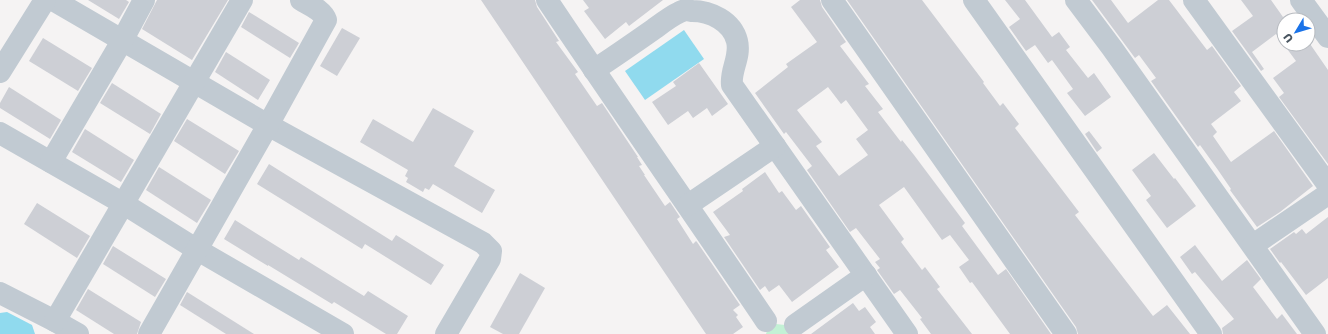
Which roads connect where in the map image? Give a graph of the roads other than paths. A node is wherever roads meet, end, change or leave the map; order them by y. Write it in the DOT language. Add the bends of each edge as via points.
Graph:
graph roads {
  1 [pos="45,0"];
  2 [pos="53,0"];
  3 [pos="144,0"];
  4 [pos="242,0"];
  5 [pos="301,0"];
  6 [pos="547,0"];
  7 [pos="832,0"];
  8 [pos="974,0"];
  9 [pos="1076,0"];
  10 [pos="1194,0"];
  11 [pos="1301,0"];
  12 [pos="677,6"];
  13 [pos="1328,37"];
  14 [pos="122,41"];
  15 [pos="594,70"];
  16 [pos="0,72"];
  17 [pos="194,82"];
  18 [pos="268,125"];
  19 [pos="0,133"];
  20 [pos="775,146"];
  21 [pos="51,162"];
  22 [pos="1328,185"];
  23 [pos="1328,194"];
  24 [pos="124,204"];
  25 [pos="688,205"];
  26 [pos="1253,245"];
  27 [pos="196,249"];
  28 [pos="866,275"];
  29 [pos="0,293"];
  30 [pos="55,321"];
  31 [pos="762,328"];
  32 [pos="796,329"];
  33 [pos="78,334"];
  34 [pos="149,334"];
  35 [pos="343,334"];
  36 [pos="446,334"];
  37 [pos="907,334"];
  38 [pos="1066,334"];
  39 [pos="1211,334"];
  40 [pos="1315,334"];
  1 -- 16 [label="street"];
  2 -- 14 [label="street"];
  3 -- 14 [label="street"];
  4 -- 17 [label="street"];
  5 -- 18 [label="street" via="322,13 326,20"];
  6 -- 15 [label="street"];
  7 -- 38 [label="street"];
  8 -- 39 [label="street"];
  9 -- 26 [label="street"];
  10 -- 22 [label="street"];
  11 -- 13 [label="street"];
  12 -- 15 [label="street"];
  12 -- 20 [label="street" via="713,15 731,29 737,40 738,51 732,85"];
  14 -- 17 [label="street"];
  14 -- 21 [label="street"];
  15 -- 25 [label="street"];
  17 -- 18 [label="street"];
  17 -- 24 [label="street"];
  18 -- 27 [label="street"];
  18 -- 36 [label="street" via="483,243 491,251 490,259"];
  19 -- 21 [label="street"];
  20 -- 25 [label="street"];
  20 -- 28 [label="street"];
  21 -- 24 [label="street"];
  23 -- 26 [label="street"];
  24 -- 27 [label="street"];
  24 -- 30 [label="street"];
  25 -- 31 [label="street"];
  26 -- 40 [label="street"];
  27 -- 34 [label="street"];
  27 -- 35 [label="street"];
  28 -- 32 [label="street"];
  28 -- 37 [label="street"];
  29 -- 30 [label="street"];
  30 -- 33 [label="street"];
  31 -- 32 [label="street" via="774,317 783,317"];
}
